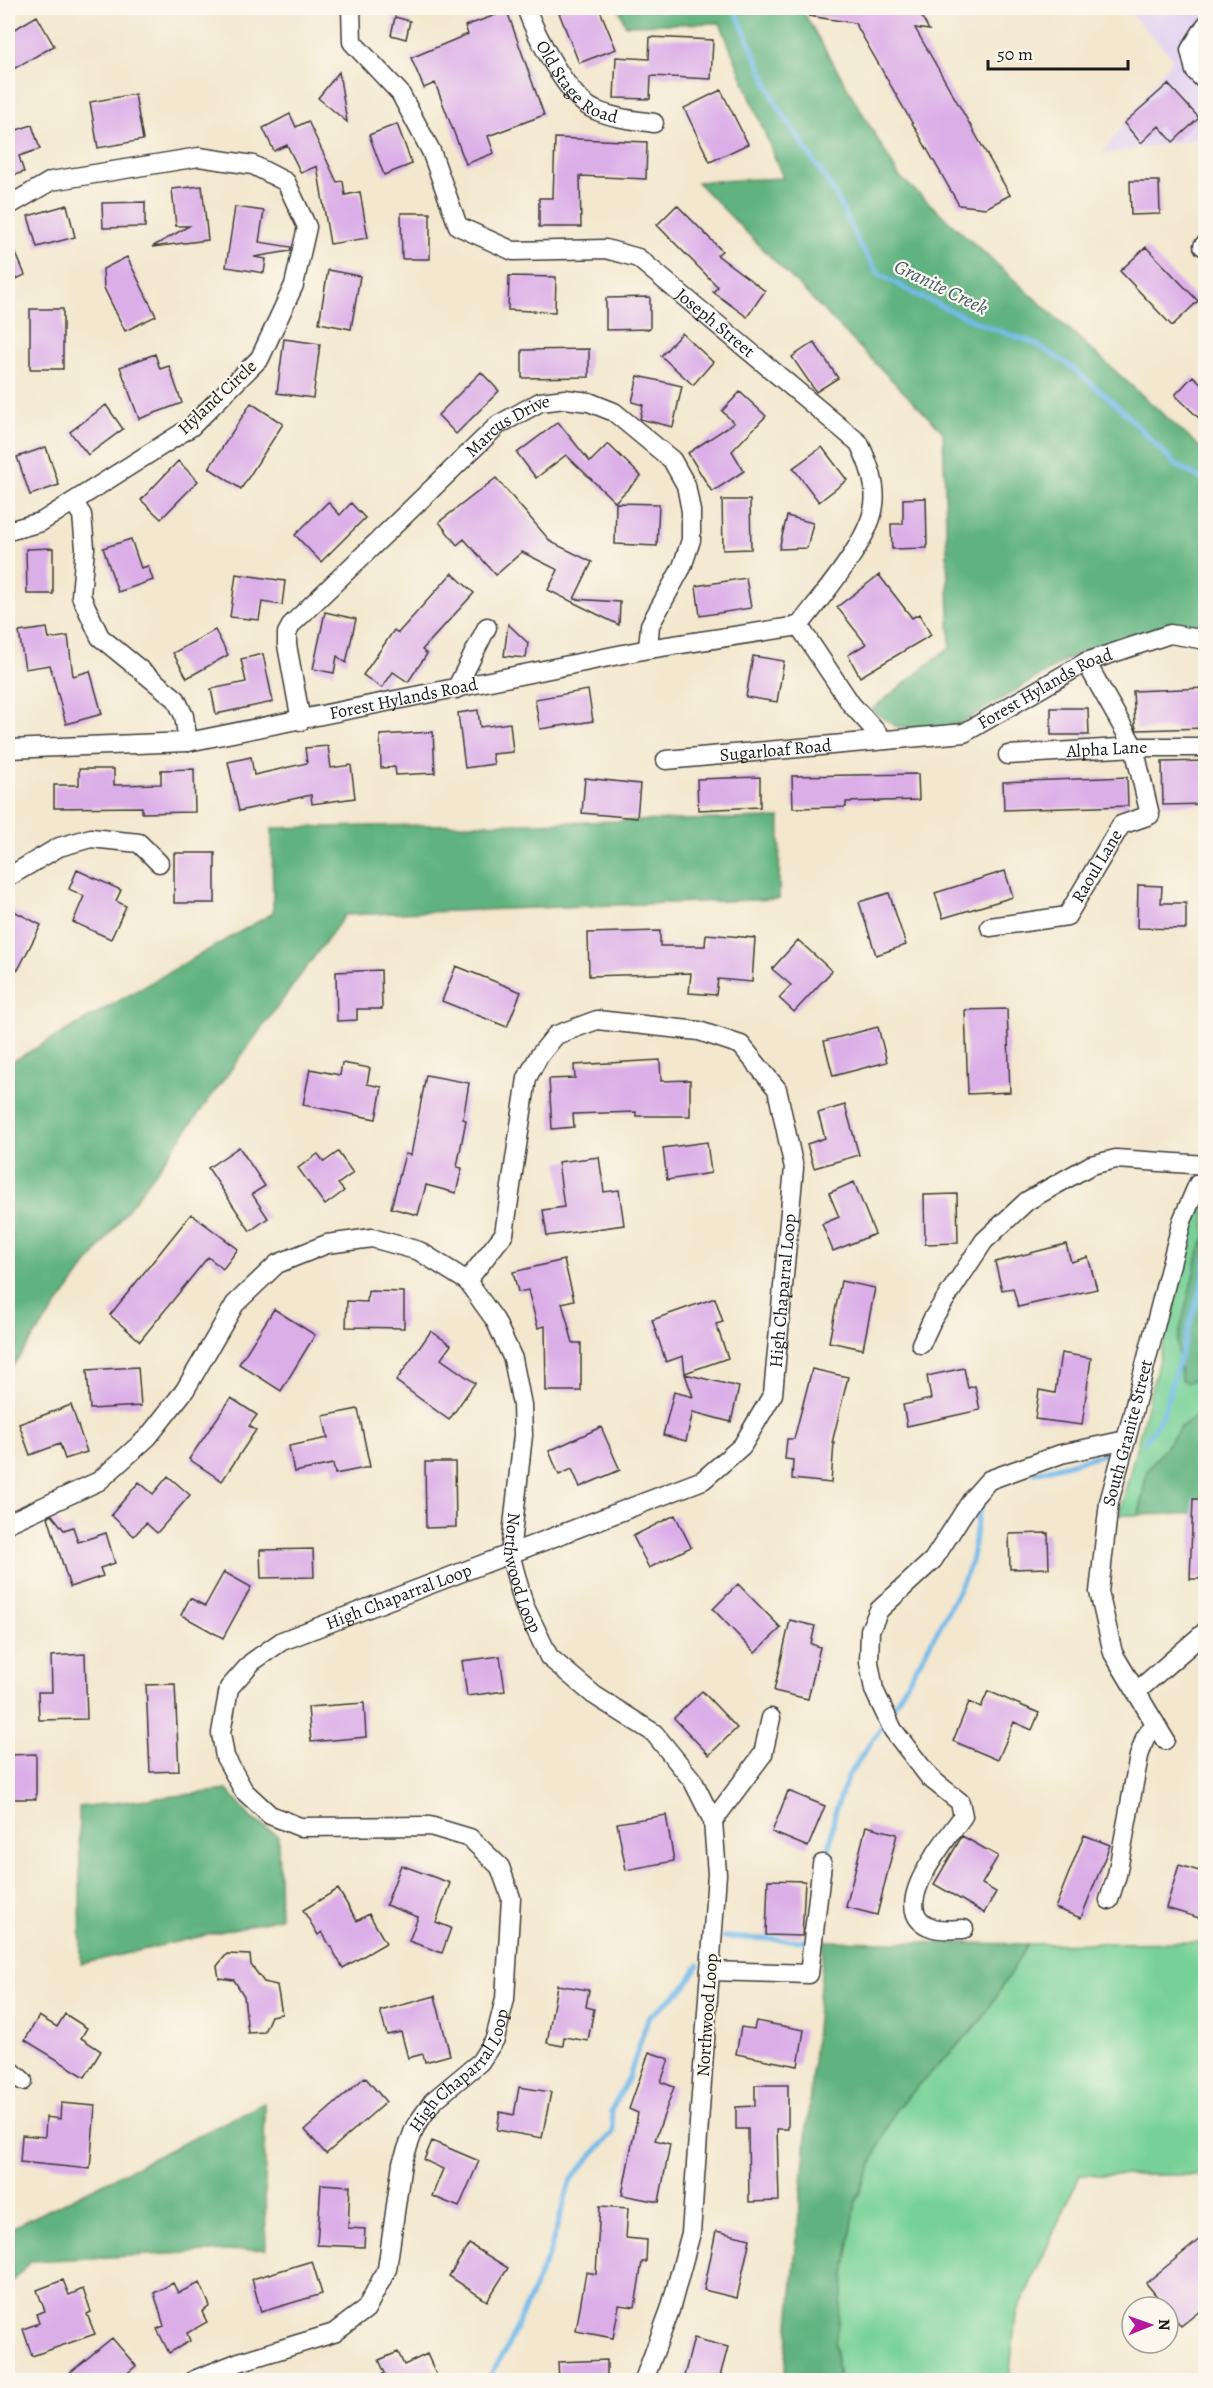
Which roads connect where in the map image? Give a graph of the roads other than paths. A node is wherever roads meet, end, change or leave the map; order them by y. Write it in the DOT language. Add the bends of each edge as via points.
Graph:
graph roads {
  1 [pos="351,8"];
  2 [pos="526,8"];
  3 [pos="1206,25"];
  4 [pos="1206,82"];
  5 [pos="654,123"];
  6 [pos="8,206"];
  7 [pos="74,503"];
  8 [pos="8,531"];
  9 [pos="799,626"];
  10 [pos="488,627"];
  11 [pos="1206,640"];
  12 [pos="648,649"];
  13 [pos="1086,662"];
  14 [pos="456,689"];
  15 [pos="301,721"];
  16 [pos="883,739"];
  17 [pos="188,742"];
  18 [pos="1134,747"];
  19 [pos="1206,747"];
  20 [pos="8,749"];
  21 [pos="1008,755"];
  22 [pos="666,760"];
  23 [pos="159,863"];
  24 [pos="8,877"];
  25 [pos="990,927"];
  26 [pos="1206,1165"];
  27 [pos="1206,1180"];
  28 [pos="467,1281"];
  29 [pos="921,1344"];
  30 [pos="1125,1440"];
  31 [pos="8,1522"];
  32 [pos="510,1554"];
  33 [pos="1206,1631"];
  34 [pos="1136,1692"];
  35 [pos="771,1718"];
  36 [pos="1155,1723"];
  37 [pos="1165,1740"];
  38 [pos="714,1821"];
  39 [pos="822,1864"];
  40 [pos="1109,1900"];
  41 [pos="964,1929"];
  42 [pos="710,1971"];
  43 [pos="8,2068"];
  44 [pos="23,2081"];
  45 [pos="194,2380"];
  46 [pos="644,2380"];
  1 -- 9 [label="street, Joseph Street" via="352,42 400,93 431,150 458,226 513,251 606,249 638,258 859,443 870,468 874,506 857,549"];
  2 -- 5 [label="street, Old Stage Road" via="568,89 592,109"];
  3 -- 4 [label="street" via="1190,50 1195,71"];
  6 -- 7 [label="street, Hyland Circle" via="51,181 199,157 252,165 286,182 307,227 294,285 260,358 191,427"];
  7 -- 8 [label="street, Hyland Circle" via="42,522"];
  7 -- 17 [label="street" via="82,515 85,548 81,596 96,629 100,637 176,699 184,716"];
  9 -- 12 [label="street, Forest Hylands Road"];
  9 -- 16 [label="street" via="851,704"];
  10 -- 14 [label="street"];
  11 -- 13 [label="street, Forest Hylands Road" via="1170,634"];
  12 -- 14 [label="street, Forest Hylands Road"];
  12 -- 15 [label="street, Marcus Drive" via="650,625 682,567 691,540 686,485 672,460 614,412 589,402 540,402 498,425 292,624 287,645"];
  13 -- 16 [label="street, Forest Hylands Road" via="964,733"];
  13 -- 18 [label="street, Raoul Lane"];
  14 -- 15 [label="street, Forest Hylands Road"];
  15 -- 17 [label="street, Forest Hylands Road"];
  16 -- 22 [label="street, Sugarloaf Road"];
  17 -- 20 [label="street, Forest Hylands Road"];
  18 -- 19 [label="street, Alpha Lane"];
  18 -- 21 [label="street, Alpha Lane"];
  18 -- 25 [label="street, Raoul Lane" via="1150,815 1121,825 1067,916"];
  23 -- 24 [label="street" via="139,843 92,838 59,847"];
  26 -- 29 [label="street" via="1116,1159 1091,1165 1027,1201 984,1241 933,1318"];
  27 -- 30 [label="street, South Granite Street" via="1198,1184 1182,1221"];
  28 -- 31 [label="street, Northwood Loop" via="419,1251 372,1238 327,1244 277,1264 235,1304 185,1390 148,1437 99,1481"];
  28 -- 32 [label="street, Northwood Loop" via="495,1320 513,1359 522,1405 523,1435"];
  28 -- 32 [label="street, High Chaparral Loop" via="504,1234 527,1078 556,1035 597,1020 699,1030 741,1045 777,1089 794,1168 773,1394 742,1446 703,1480"];
  30 -- 34 [label="street, South Granite Street" via="1110,1502 1099,1592 1113,1653"];
  30 -- 41 [label="street" via="1061,1454 989,1480 933,1560 879,1610 870,1630 869,1662 874,1690 893,1730 930,1778 960,1802 963,1816 922,1875 913,1900 919,1919 931,1928"];
  32 -- 38 [label="street, Northwood Loop" via="524,1605 549,1657 594,1695 654,1732 693,1781"];
  32 -- 45 [label="street, High Chaparral Loop" via="282,1641 252,1662 229,1688 220,1733 225,1757 244,1791 270,1815 300,1827 430,1826 470,1838 500,1867 511,1898 505,1999 495,2039 480,2062 433,2101 415,2127 402,2163 387,2269 366,2309 334,2333"];
  33 -- 34 [label="street"];
  34 -- 36 [label="street, South Granite Street"];
  35 -- 38 [label="street" via="763,1754"];
  36 -- 37 [label="street, South Granite Street"];
  36 -- 40 [label="street" via="1139,1756"];
  38 -- 42 [label="street, Northwood Loop" via="717,1874"];
  39 -- 42 [label="street" via="809,1974"];
  42 -- 46 [label="street, Northwood Loop" via="691,2233 670,2310"];
  43 -- 44 [label="street"];
}
